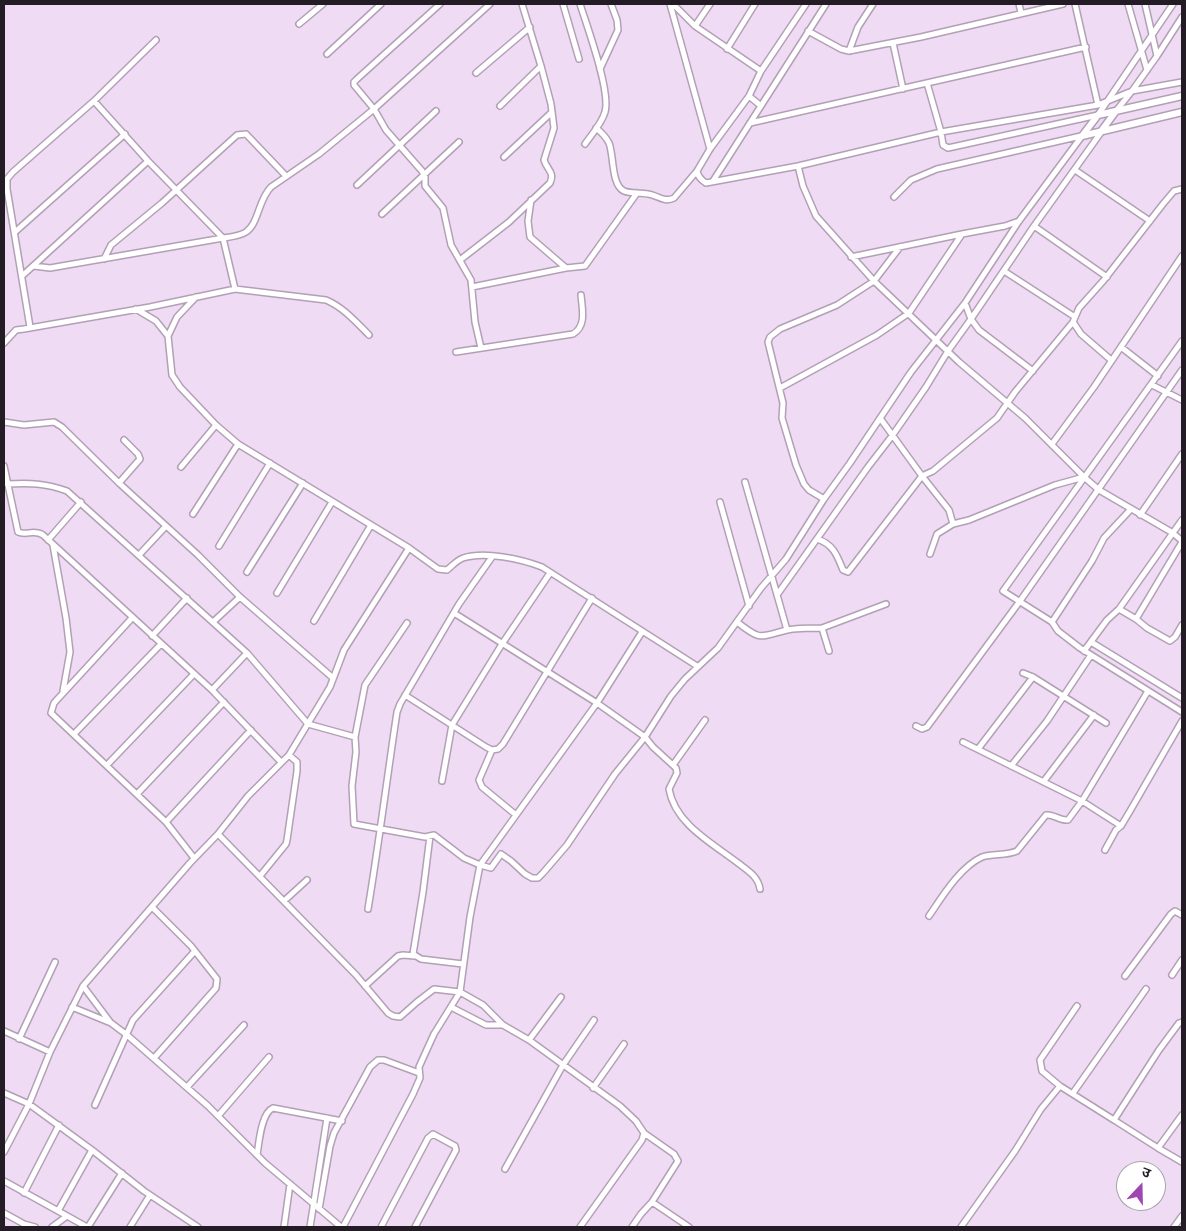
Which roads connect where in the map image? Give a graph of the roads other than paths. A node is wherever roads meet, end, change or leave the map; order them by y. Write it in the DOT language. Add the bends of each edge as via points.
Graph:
graph roads {
  1 [pos="323,4"];
  2 [pos="381,4"];
  3 [pos="440,4"];
  4 [pos="490,4"];
  5 [pos="522,4"];
  6 [pos="563,4"];
  7 [pos="580,4"];
  8 [pos="611,4"];
  9 [pos="671,4"];
  10 [pos="710,4"];
  11 [pos="755,4"];
  12 [pos="806,4"];
  13 [pos="826,4"];
  14 [pos="873,4"];
  15 [pos="1019,4"];
  16 [pos="1063,4"];
  17 [pos="1075,4"];
  18 [pos="1128,4"];
  19 [pos="1145,4"];
  20 [pos="1173,4"];
  21 [pos="1021,13"];
  22 [pos="1182,17"];
  23 [pos="300,24"];
  24 [pos="695,26"];
  25 [pos="530,27"];
  26 [pos="808,31"];
  27 [pos="1151,36"];
  28 [pos="156,40"];
  29 [pos="893,43"];
  30 [pos="1086,47"];
  31 [pos="727,49"];
  32 [pos="849,51"];
  33 [pos="1141,51"];
  34 [pos="327,54"];
  35 [pos="1157,56"];
  36 [pos="579,59"];
  37 [pos="541,66"];
  38 [pos="600,70"];
  39 [pos="1147,70"];
  40 [pos="761,71"];
  41 [pos="476,73"];
  42 [pos="1182,82"];
  43 [pos="927,83"];
  44 [pos="903,88"];
  45 [pos="1132,91"];
  46 [pos="749,96"];
  47 [pos="1182,96"];
  48 [pos="94,101"];
  49 [pos="1107,102"];
  50 [pos="1098,105"];
  51 [pos="500,106"];
  52 [pos="761,106"];
  53 [pos="374,109"];
  54 [pos="436,110"];
  55 [pos="1116,111"];
  56 [pos="552,112"];
  57 [pos="1182,112"];
  58 [pos="1098,115"];
  59 [pos="750,123"];
  60 [pos="596,128"];
  61 [pos="1102,130"];
  62 [pos="941,132"];
  63 [pos="124,134"];
  64 [pos="1082,136"];
  65 [pos="459,142"];
  66 [pos="399,144"];
  67 [pos="584,144"];
  68 [pos="710,149"];
  69 [pos="504,156"];
  70 [pos="148,161"];
  71 [pos="798,166"];
  72 [pos="1075,170"];
  73 [pos="697,171"];
  74 [pos="424,174"];
  75 [pos="286,176"];
  76 [pos="713,181"];
  77 [pos="357,185"];
  78 [pos="175,189"];
  79 [pos="1182,189"];
  80 [pos="1174,192"];
  81 [pos="637,193"];
  82 [pos="1182,196"];
  83 [pos="894,197"];
  84 [pos="531,200"];
  85 [pos="382,214"];
  86 [pos="1019,221"];
  87 [pos="1150,221"];
  88 [pos="1034,226"];
  89 [pos="15,232"];
  90 [pos="962,234"];
  91 [pos="223,238"];
  92 [pos="900,247"];
  93 [pos="1182,256"];
  94 [pos="852,257"];
  95 [pos="104,259"];
  96 [pos="460,260"];
  97 [pos="34,266"];
  98 [pos="566,268"];
  99 [pos="1004,270"];
  100 [pos="22,276"];
  101 [pos="1106,276"];
  102 [pos="874,280"];
  103 [pos="472,287"];
  104 [pos="235,289"];
  105 [pos="581,295"];
  106 [pos="196,297"];
  107 [pos="965,303"];
  108 [pos="135,309"];
  109 [pos="909,313"];
  110 [pos="971,319"];
  111 [pos="1074,320"];
  112 [pos="30,328"];
  113 [pos="4,332"];
  114 [pos="11,335"];
  115 [pos="369,335"];
  116 [pos="168,336"];
  117 [pos="937,340"];
  118 [pos="1182,341"];
  119 [pos="4,344"];
  120 [pos="1120,347"];
  121 [pos="481,348"];
  122 [pos="948,351"];
  123 [pos="456,352"];
  124 [pos="1111,360"];
  125 [pos="1182,370"];
  126 [pos="1033,371"];
  127 [pos="1158,376"];
  128 [pos="1152,385"];
  129 [pos="780,388"];
  130 [pos="1167,392"];
  131 [pos="1182,400"];
  132 [pos="1007,404"];
  133 [pos="880,418"];
  134 [pos="4,422"];
  135 [pos="216,425"];
  136 [pos="892,436"];
  137 [pos="124,440"];
  138 [pos="238,444"];
  139 [pos="1052,444"];
  140 [pos="1182,454"];
  141 [pos="270,463"];
  142 [pos="4,466"];
  143 [pos="181,467"];
  144 [pos="922,476"];
  145 [pos="1084,477"];
  146 [pos="745,482"];
  147 [pos="303,483"];
  148 [pos="7,484"];
  149 [pos="119,484"];
  150 [pos="1099,490"];
  151 [pos="824,499"];
  152 [pos="81,502"];
  153 [pos="332,502"];
  154 [pos="720,502"];
  155 [pos="1131,509"];
  156 [pos="193,514"];
  157 [pos="1140,514"];
  158 [pos="1182,520"];
  159 [pos="953,524"];
  160 [pos="371,525"];
  161 [pos="166,526"];
  162 [pos="1173,533"];
  163 [pos="817,539"];
  164 [pos="50,542"];
  165 [pos="1182,542"];
  166 [pos="219,546"];
  167 [pos="409,548"];
  168 [pos="930,554"];
  169 [pos="139,555"];
  170 [pos="492,557"];
  171 [pos="247,572"];
  172 [pos="550,573"];
  173 [pos="771,577"];
  174 [pos="278,593"];
  175 [pos="776,595"];
  176 [pos="240,597"];
  177 [pos="187,598"];
  178 [pos="592,598"];
  179 [pos="1020,601"];
  180 [pos="886,604"];
  181 [pos="749,606"];
  182 [pos="1119,609"];
  183 [pos="454,613"];
  184 [pos="132,618"];
  185 [pos="1136,619"];
  186 [pos="314,621"];
  187 [pos="213,622"];
  188 [pos="737,622"];
  189 [pos="1052,622"];
  190 [pos="407,623"];
  191 [pos="1182,625"];
  192 [pos="822,628"];
  193 [pos="787,630"];
  194 [pos="642,632"];
  195 [pos="152,636"];
  196 [pos="1091,642"];
  197 [pos="161,644"];
  198 [pos="502,644"];
  199 [pos="829,651"];
  200 [pos="1084,651"];
  201 [pos="247,653"];
  202 [pos="1091,656"];
  203 [pos="697,666"];
  204 [pos="547,672"];
  205 [pos="1023,673"];
  206 [pos="194,674"];
  207 [pos="1033,677"];
  208 [pos="333,678"];
  209 [pos="212,690"];
  210 [pos="1148,691"];
  211 [pos="63,693"];
  212 [pos="404,695"];
  213 [pos="1064,697"];
  214 [pos="1182,698"];
  215 [pos="224,702"];
  216 [pos="597,703"];
  217 [pos="1181,709"];
  218 [pos="1094,715"];
  219 [pos="705,720"];
  220 [pos="1182,721"];
  221 [pos="1106,722"];
  222 [pos="308,724"];
  223 [pos="452,725"];
  224 [pos="916,726"];
  225 [pos="251,730"];
  226 [pos="74,734"];
  227 [pos="355,737"];
  228 [pos="644,737"];
  229 [pos="963,742"];
  230 [pos="978,749"];
  231 [pos="492,750"];
  232 [pos="289,754"];
  233 [pos="282,762"];
  234 [pos="107,765"];
  235 [pos="672,766"];
  236 [pos="1011,766"];
  237 [pos="442,781"];
  238 [pos="1044,781"];
  239 [pos="137,794"];
  240 [pos="1082,801"];
  241 [pos="516,814"];
  242 [pos="166,822"];
  243 [pos="1121,826"];
  244 [pos="381,829"];
  245 [pos="218,834"];
  246 [pos="430,836"];
  247 [pos="1105,850"];
  248 [pos="194,858"];
  249 [pos="480,865"];
  250 [pos="260,876"];
  251 [pos="307,880"];
  252 [pos="760,889"];
  253 [pos="284,901"];
  254 [pos="152,907"];
  255 [pos="368,909"];
  256 [pos="929,916"];
  257 [pos="1182,916"];
  258 [pos="195,951"];
  259 [pos="415,956"];
  260 [pos="1182,960"];
  261 [pos="54,962"];
  262 [pos="463,964"];
  263 [pos="1172,974"];
  264 [pos="1125,976"];
  265 [pos="83,986"];
  266 [pos="365,986"];
  267 [pos="1146,989"];
  268 [pos="460,992"];
  269 [pos="561,997"];
  270 [pos="451,1006"];
  271 [pos="1077,1006"];
  272 [pos="72,1007"];
  273 [pos="594,1020"];
  274 [pos="1182,1022"];
  275 [pos="111,1023"];
  276 [pos="244,1025"];
  277 [pos="503,1025"];
  278 [pos="4,1032"];
  279 [pos="127,1034"];
  280 [pos="19,1038"];
  281 [pos="529,1040"];
  282 [pos="624,1044"];
  283 [pos="50,1052"];
  284 [pos="155,1057"];
  285 [pos="269,1057"];
  286 [pos="563,1065"];
  287 [pos="419,1073"];
  288 [pos="1060,1086"];
  289 [pos="187,1087"];
  290 [pos="593,1088"];
  291 [pos="4,1093"];
  292 [pos="1073,1093"];
  293 [pos="29,1104"];
  294 [pos="95,1105"];
  295 [pos="1182,1115"];
  296 [pos="218,1116"];
  297 [pos="327,1118"];
  298 [pos="1114,1120"];
  299 [pos="342,1121"];
  300 [pos="59,1126"];
  301 [pos="644,1132"];
  302 [pos="1158,1148"];
  303 [pos="92,1150"];
  304 [pos="4,1152"];
  305 [pos="257,1155"];
  306 [pos="1182,1162"];
  307 [pos="505,1169"];
  308 [pos="122,1173"];
  309 [pos="4,1181"];
  310 [pos="290,1184"];
  311 [pos="24,1193"];
  312 [pos="150,1195"];
  313 [pos="652,1202"];
  314 [pos="314,1204"];
  315 [pos="319,1209"];
  316 [pos="58,1211"];
  317 [pos="4,1213"];
  318 [pos="67,1216"];
  319 [pos="1182,1216"];
  320 [pos="23,1225"];
  321 [pos="35,1227"];
  322 [pos="52,1227"];
  323 [pos="87,1227"];
  324 [pos="130,1227"];
  325 [pos="198,1227"];
  326 [pos="284,1227"];
  327 [pos="310,1227"];
  328 [pos="342,1227"];
  329 [pos="381,1227"];
  330 [pos="415,1227"];
  331 [pos="580,1227"];
  332 [pos="632,1227"];
  333 [pos="689,1227"];
  334 [pos="961,1227"];
  335 [pos="1174,1227"];
  1 -- 23 [label="street"];
  2 -- 34 [label="street"];
  3 -- 53 [label="street" via="354,82 356,89"];
  4 -- 53 [label="street"];
  5 -- 25 [label="street"];
  6 -- 36 [label="street"];
  7 -- 38 [label="street"];
  8 -- 38 [label="street" via="618,30"];
  9 -- 24 [label="street"];
  9 -- 68 [label="street"];
  10 -- 24 [label="street"];
  11 -- 31 [label="street"];
  12 -- 40 [label="street"];
  13 -- 26 [label="street"];
  14 -- 32 [label="street" via="858,27"];
  15 -- 21 [label="street"];
  16 -- 21 [label="street"];
  17 -- 30 [label="street"];
  18 -- 33 [label="street"];
  19 -- 27 [label="street"];
  20 -- 27 [label="street"];
  21 -- 29 [label="street"];
  22 -- 35 [label="street"];
  24 -- 31 [label="street"];
  25 -- 37 [label="street"];
  25 -- 41 [label="street"];
  26 -- 32 [label="street"];
  26 -- 52 [label="street"];
  27 -- 33 [label="street"];
  27 -- 35 [label="street"];
  28 -- 48 [label="street"];
  29 -- 32 [label="street"];
  29 -- 44 [label="street"];
  30 -- 43 [label="street"];
  30 -- 50 [label="street"];
  31 -- 40 [label="street"];
  33 -- 39 [label="street"];
  33 -- 49 [label="street"];
  35 -- 39 [label="street"];
  37 -- 51 [label="street"];
  37 -- 56 [label="street"];
  38 -- 60 [label="street" via="606,106"];
  39 -- 45 [label="street"];
  40 -- 46 [label="street"];
  42 -- 45 [label="street"];
  43 -- 44 [label="street"];
  43 -- 62 [label="street"];
  44 -- 59 [label="street"];
  45 -- 49 [label="street"];
  45 -- 55 [label="street"];
  46 -- 52 [label="street"];
  46 -- 68 [label="street"];
  47 -- 55 [label="street"];
  48 -- 63 [label="street"];
  48 -- 89 [label="street" via="9,175 7,184"];
  49 -- 50 [label="street"];
  49 -- 58 [label="street"];
  50 -- 62 [label="street"];
  52 -- 59 [label="street"];
  53 -- 66 [label="street"];
  53 -- 75 [label="street"];
  54 -- 66 [label="street"];
  55 -- 58 [label="street"];
  55 -- 61 [label="street"];
  56 -- 69 [label="street"];
  56 -- 84 [label="street" via="554,128 544,160 552,178"];
  57 -- 61 [label="street"];
  58 -- 62 [label="street" via="948,148 943,145"];
  58 -- 64 [label="street"];
  59 -- 76 [label="street"];
  60 -- 67 [label="street"];
  60 -- 81 [label="street" via="608,142 620,188"];
  61 -- 64 [label="street"];
  61 -- 72 [label="street"];
  62 -- 71 [label="street"];
  63 -- 70 [label="street"];
  63 -- 89 [label="street"];
  64 -- 83 [label="street" via="937,168 911,180"];
  64 -- 86 [label="street"];
  65 -- 74 [label="street"];
  66 -- 74 [label="street"];
  66 -- 77 [label="street"];
  68 -- 73 [label="street"];
  70 -- 78 [label="street"];
  70 -- 97 [label="street"];
  71 -- 76 [label="street"];
  71 -- 94 [label="street" via="816,216"];
  72 -- 87 [label="street"];
  72 -- 88 [label="street"];
  73 -- 76 [label="street" via="701,180"];
  73 -- 81 [label="street" via="670,200"];
  74 -- 85 [label="street"];
  74 -- 96 [label="street" via="426,186 443,208 452,245"];
  75 -- 78 [label="street" via="246,134 240,133"];
  75 -- 91 [label="street" via="265,193 252,226 246,232"];
  78 -- 91 [label="street"];
  78 -- 95 [label="street" via="111,245"];
  79 -- 80 [label="street"];
  80 -- 82 [label="street"];
  80 -- 87 [label="street"];
  81 -- 98 [label="street" via="585,266"];
  84 -- 96 [label="street" via="509,222"];
  84 -- 98 [label="street" via="530,237"];
  86 -- 90 [label="street"];
  86 -- 107 [label="street"];
  87 -- 101 [label="street"];
  88 -- 99 [label="street"];
  88 -- 101 [label="street"];
  89 -- 100 [label="street"];
  90 -- 92 [label="street"];
  90 -- 109 [label="street"];
  91 -- 95 [label="street"];
  91 -- 104 [label="street"];
  92 -- 94 [label="street"];
  92 -- 102 [label="street"];
  93 -- 120 [label="street"];
  94 -- 102 [label="street"];
  95 -- 97 [label="street" via="50,268"];
  96 -- 103 [label="street"];
  97 -- 100 [label="street"];
  98 -- 103 [label="street"];
  99 -- 110 [label="street"];
  99 -- 111 [label="street"];
  100 -- 112 [label="street"];
  101 -- 111 [label="street" via="1079,308"];
  102 -- 109 [label="street"];
  102 -- 129 [label="street" via="837,305 780,329 770,337 768,347"];
  103 -- 121 [label="street"];
  104 -- 106 [label="street"];
  104 -- 115 [label="street" via="326,300 341,308"];
  105 -- 121 [label="street" via="582,322 573,334"];
  106 -- 108 [label="street"];
  106 -- 116 [label="street" via="177,317"];
  107 -- 110 [label="street"];
  107 -- 117 [label="street"];
  108 -- 112 [label="street"];
  108 -- 116 [label="street" via="156,321"];
  109 -- 117 [label="street"];
  109 -- 129 [label="street" via="877,335"];
  110 -- 122 [label="street"];
  110 -- 126 [label="street" via="986,336"];
  111 -- 124 [label="street" via="1081,334"];
  111 -- 126 [label="street"];
  112 -- 114 [label="street" via="16,330"];
  113 -- 114 [label="street"];
  114 -- 119 [label="street"];
  116 -- 135 [label="street" via="170,368 175,380"];
  117 -- 122 [label="street"];
  117 -- 133 [label="street"];
  118 -- 127 [label="street"];
  120 -- 124 [label="street"];
  120 -- 127 [label="street"];
  121 -- 123 [label="street"];
  122 -- 132 [label="street"];
  122 -- 136 [label="street"];
  124 -- 139 [label="street"];
  125 -- 130 [label="street"];
  126 -- 132 [label="street"];
  127 -- 128 [label="street"];
  128 -- 130 [label="street"];
  128 -- 145 [label="street"];
  129 -- 151 [label="street" via="782,418 796,464 804,484"];
  130 -- 131 [label="street"];
  130 -- 150 [label="street"];
  132 -- 139 [label="street"];
  132 -- 144 [label="street" via="997,418 974,438"];
  133 -- 136 [label="street"];
  133 -- 151 [label="street"];
  134 -- 149 [label="street" via="24,425 54,422 62,426"];
  135 -- 138 [label="street"];
  135 -- 143 [label="street"];
  136 -- 144 [label="street"];
  136 -- 163 [label="street"];
  137 -- 149 [label="street" via="140,459"];
  138 -- 141 [label="street"];
  138 -- 156 [label="street"];
  139 -- 145 [label="street"];
  140 -- 157 [label="street"];
  141 -- 147 [label="street"];
  141 -- 166 [label="street"];
  142 -- 148 [label="street"];
  144 -- 159 [label="street" via="949,510"];
  144 -- 163 [label="street" via="848,572 843,570 830,546"];
  145 -- 150 [label="street"];
  145 -- 159 [label="street" via="1054,485"];
  145 -- 179 [label="street" via="1003,591"];
  146 -- 173 [label="street"];
  147 -- 153 [label="street"];
  147 -- 171 [label="street"];
  148 -- 152 [label="street" via="52,485"];
  148 -- 164 [label="street" via="18,532 37,532"];
  149 -- 161 [label="street"];
  150 -- 155 [label="street"];
  150 -- 179 [label="street"];
  151 -- 173 [label="street"];
  152 -- 164 [label="street"];
  152 -- 169 [label="street"];
  153 -- 160 [label="street"];
  153 -- 174 [label="street"];
  154 -- 181 [label="street"];
  155 -- 157 [label="street"];
  155 -- 189 [label="street" via="1104,538"];
  157 -- 162 [label="street"];
  158 -- 162 [label="street"];
  159 -- 168 [label="street" via="937,534"];
  160 -- 167 [label="street"];
  160 -- 186 [label="street"];
  161 -- 169 [label="street"];
  161 -- 176 [label="street"];
  162 -- 165 [label="street"];
  162 -- 182 [label="street"];
  163 -- 175 [label="street"];
  164 -- 184 [label="street"];
  164 -- 211 [label="street" via="70,652"];
  165 -- 185 [label="street"];
  167 -- 170 [label="street" via="442,570 462,559"];
  167 -- 208 [label="street" via="344,650"];
  169 -- 177 [label="street"];
  170 -- 172 [label="street" via="531,562"];
  170 -- 183 [label="street"];
  172 -- 178 [label="street"];
  172 -- 198 [label="street"];
  173 -- 175 [label="street"];
  173 -- 181 [label="street"];
  175 -- 193 [label="street"];
  176 -- 187 [label="street"];
  176 -- 208 [label="street"];
  177 -- 187 [label="street"];
  177 -- 195 [label="street"];
  178 -- 194 [label="street"];
  178 -- 204 [label="street"];
  179 -- 189 [label="street"];
  179 -- 224 [label="street" via="927,727"];
  180 -- 192 [label="street"];
  181 -- 188 [label="street"];
  182 -- 185 [label="street"];
  182 -- 196 [label="street"];
  183 -- 198 [label="street"];
  183 -- 212 [label="street"];
  184 -- 195 [label="street"];
  184 -- 211 [label="street"];
  185 -- 191 [label="street" via="1170,641"];
  187 -- 201 [label="street"];
  188 -- 193 [label="street" via="751,634 762,636"];
  188 -- 203 [label="street" via="718,648"];
  189 -- 200 [label="street" via="1058,631"];
  190 -- 227 [label="street" via="365,685"];
  192 -- 193 [label="street"];
  192 -- 199 [label="street"];
  194 -- 203 [label="street"];
  194 -- 216 [label="street"];
  195 -- 197 [label="street"];
  196 -- 200 [label="street"];
  196 -- 214 [label="street"];
  197 -- 206 [label="street"];
  197 -- 226 [label="street"];
  198 -- 204 [label="street"];
  198 -- 223 [label="street"];
  200 -- 202 [label="street"];
  201 -- 209 [label="street"];
  201 -- 222 [label="street"];
  202 -- 210 [label="street"];
  202 -- 213 [label="street"];
  203 -- 228 [label="street" via="671,696"];
  204 -- 216 [label="street"];
  204 -- 231 [label="street" via="503,744"];
  205 -- 207 [label="street"];
  206 -- 209 [label="street"];
  206 -- 234 [label="street"];
  207 -- 213 [label="street"];
  207 -- 230 [label="street"];
  208 -- 222 [label="street"];
  209 -- 215 [label="street"];
  210 -- 217 [label="street"];
  210 -- 240 [label="street"];
  211 -- 226 [label="street" via="54,703 51,713"];
  212 -- 223 [label="street"];
  212 -- 244 [label="street" via="397,712"];
  213 -- 218 [label="street"];
  213 -- 236 [label="street"];
  215 -- 225 [label="street"];
  215 -- 239 [label="street"];
  216 -- 228 [label="street"];
  216 -- 241 [label="street"];
  218 -- 221 [label="street"];
  218 -- 238 [label="street"];
  219 -- 235 [label="street"];
  220 -- 243 [label="street"];
  222 -- 227 [label="street"];
  222 -- 232 [label="street"];
  223 -- 231 [label="street"];
  223 -- 237 [label="street"];
  225 -- 233 [label="street"];
  225 -- 242 [label="street"];
  226 -- 234 [label="street"];
  227 -- 244 [label="street" via="354,824"];
  228 -- 235 [label="street"];
  228 -- 249 [label="street" via="567,845 538,878 525,874 501,854 491,868"];
  229 -- 230 [label="street"];
  230 -- 236 [label="street"];
  231 -- 241 [label="street" via="479,780 482,787"];
  232 -- 233 [label="street"];
  232 -- 250 [label="street" via="297,762 297,770 287,840"];
  233 -- 245 [label="street" via="248,796"];
  234 -- 239 [label="street"];
  235 -- 252 [label="street" via="677,773 669,790 681,816 752,873"];
  236 -- 238 [label="street"];
  238 -- 240 [label="street"];
  239 -- 242 [label="street"];
  240 -- 243 [label="street"];
  240 -- 256 [label="street" via="1068,820 1049,814 1043,817 1014,852 990,855 974,863 948,889"];
  241 -- 249 [label="street"];
  242 -- 248 [label="street"];
  243 -- 247 [label="street"];
  244 -- 246 [label="street"];
  244 -- 255 [label="street"];
  245 -- 248 [label="street"];
  245 -- 250 [label="street"];
  246 -- 249 [label="street" via="434,835 464,858"];
  246 -- 259 [label="street"];
  248 -- 254 [label="street"];
  249 -- 262 [label="street"];
  250 -- 253 [label="street"];
  251 -- 253 [label="street"];
  253 -- 266 [label="street"];
  254 -- 258 [label="street"];
  254 -- 265 [label="street"];
  257 -- 264 [label="street" via="1176,911 1171,914"];
  258 -- 279 [label="street" via="138,1013"];
  258 -- 284 [label="street" via="217,979 216,988"];
  259 -- 262 [label="street" via="421,960"];
  259 -- 266 [label="street" via="398,956"];
  260 -- 263 [label="street"];
  261 -- 280 [label="street"];
  262 -- 268 [label="street"];
  265 -- 272 [label="street"];
  265 -- 275 [label="street"];
  266 -- 268 [label="street" via="388,1013 400,1017 434,989"];
  267 -- 292 [label="street"];
  268 -- 270 [label="street"];
  268 -- 277 [label="street" via="483,1005"];
  269 -- 281 [label="street"];
  270 -- 277 [label="street" via="486,1025"];
  270 -- 287 [label="street" via="434,1034"];
  271 -- 288 [label="street" via="1040,1060 1042,1071"];
  272 -- 275 [label="street"];
  272 -- 283 [label="street"];
  273 -- 286 [label="street"];
  274 -- 298 [label="street" via="1159,1050"];
  275 -- 279 [label="street"];
  276 -- 289 [label="street"];
  277 -- 281 [label="street"];
  278 -- 280 [label="street"];
  279 -- 284 [label="street"];
  279 -- 294 [label="street"];
  280 -- 283 [label="street"];
  281 -- 286 [label="street"];
  282 -- 290 [label="street"];
  283 -- 293 [label="street"];
  284 -- 289 [label="street"];
  285 -- 296 [label="street"];
  286 -- 290 [label="street"];
  286 -- 307 [label="street"];
  287 -- 299 [label="street" via="391,1062 374,1062"];
  287 -- 328 [label="street" via="413,1094"];
  288 -- 292 [label="street"];
  288 -- 334 [label="street"];
  289 -- 296 [label="street"];
  290 -- 301 [label="street" via="620,1106"];
  291 -- 293 [label="street"];
  292 -- 298 [label="street"];
  293 -- 300 [label="street"];
  293 -- 304 [label="street"];
  295 -- 302 [label="street"];
  296 -- 305 [label="street"];
  297 -- 299 [label="street"];
  297 -- 305 [label="street" via="273,1108 269,1110 264,1116"];
  297 -- 314 [label="street"];
  298 -- 302 [label="street"];
  299 -- 315 [label="street" via="330,1146"];
  300 -- 303 [label="street"];
  300 -- 311 [label="street"];
  301 -- 313 [label="street" via="674,1154 678,1161"];
  301 -- 331 [label="street" via="640,1144"];
  302 -- 306 [label="street"];
  303 -- 308 [label="street"];
  303 -- 316 [label="street"];
  305 -- 310 [label="street"];
  308 -- 312 [label="street"];
  308 -- 323 [label="street"];
  309 -- 311 [label="street"];
  310 -- 314 [label="street"];
  310 -- 326 [label="street"];
  311 -- 316 [label="street"];
  312 -- 324 [label="street"];
  312 -- 325 [label="street"];
  313 -- 332 [label="street"];
  313 -- 333 [label="street"];
  314 -- 315 [label="street"];
  314 -- 327 [label="street"];
  315 -- 328 [label="street"];
  316 -- 318 [label="street"];
  317 -- 320 [label="street"];
  318 -- 322 [label="street"];
  318 -- 323 [label="street"];
  319 -- 335 [label="street"];
  320 -- 321 [label="street"];
  329 -- 330 [label="street" via="432,1134 455,1146 456,1150"];
}
